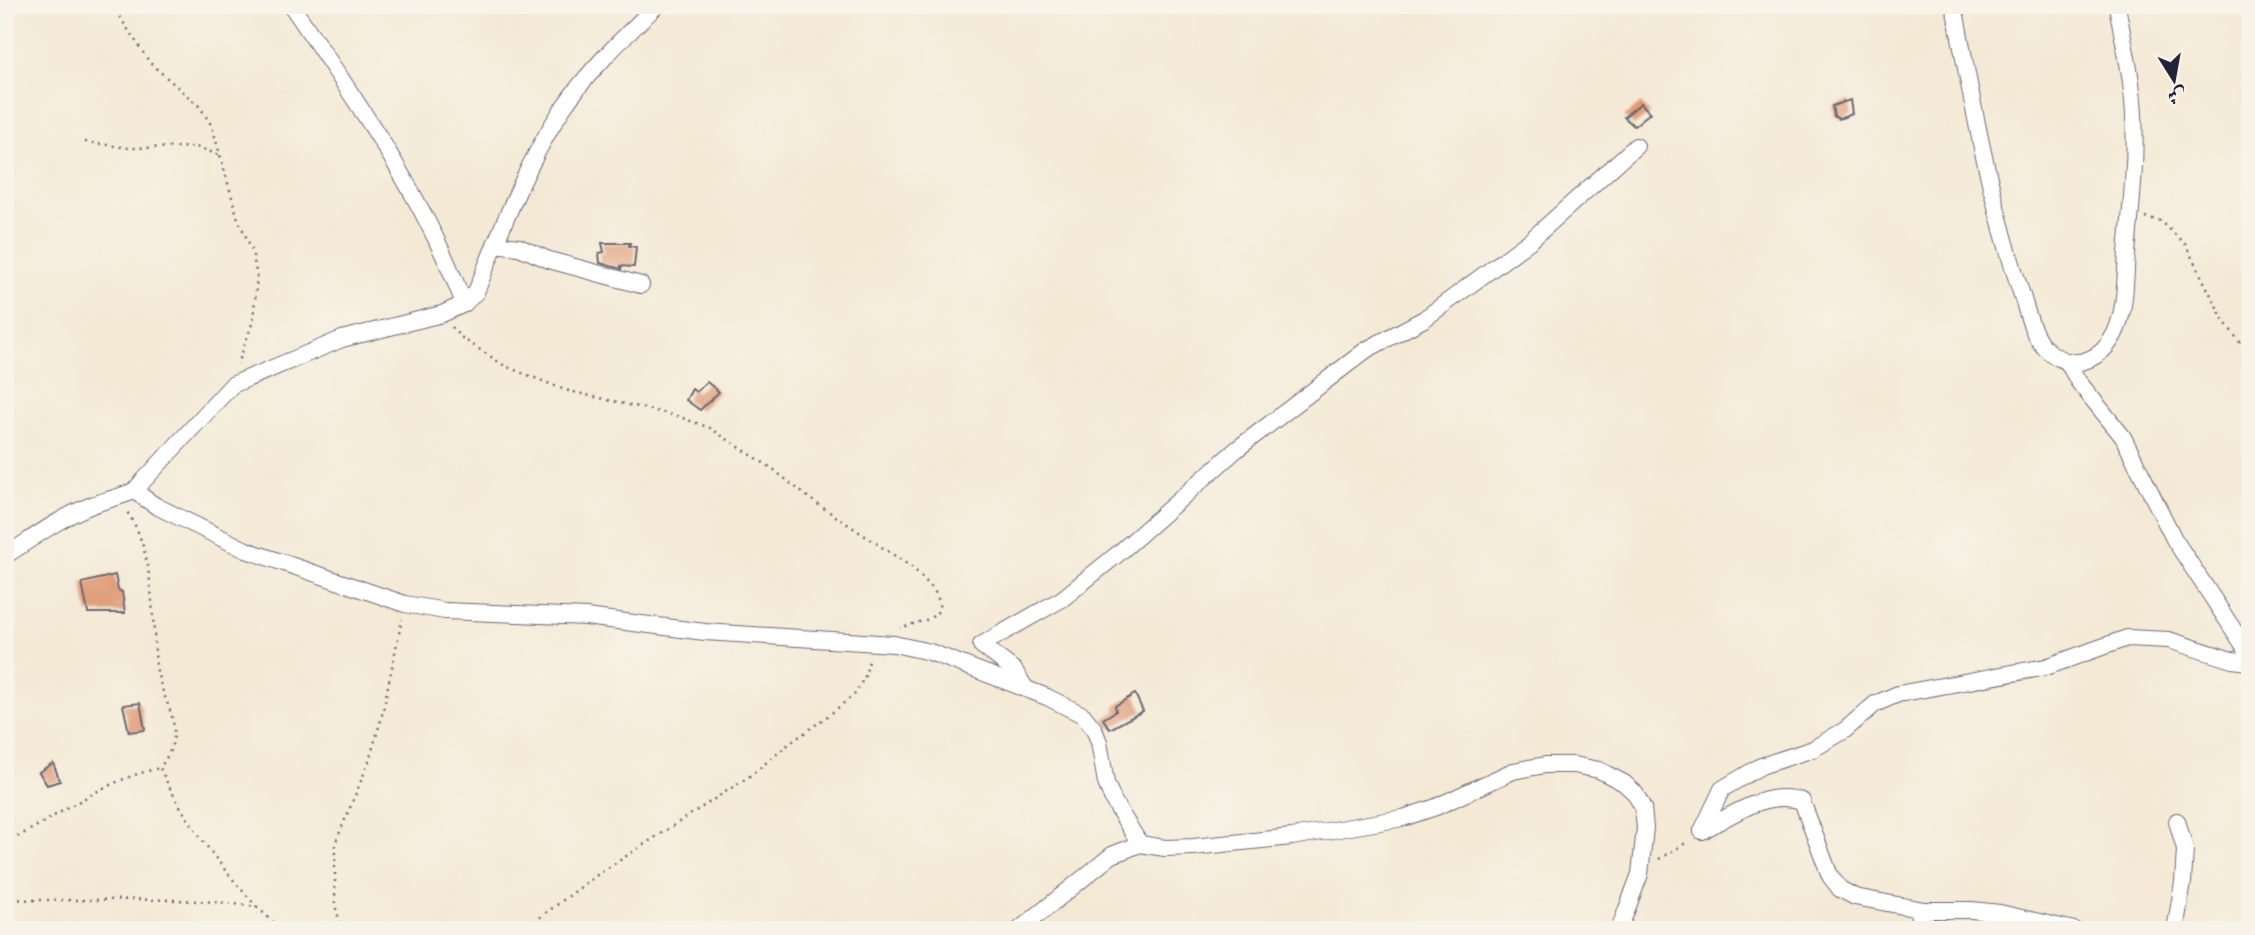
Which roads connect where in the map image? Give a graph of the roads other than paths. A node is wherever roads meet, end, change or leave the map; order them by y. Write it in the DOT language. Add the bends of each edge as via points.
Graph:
graph roads {
  1 [pos="290,5"];
  2 [pos="657,5"];
  3 [pos="1954,5"];
  4 [pos="2117,5"];
  5 [pos="1636,146"];
  6 [pos="495,244"];
  7 [pos="642,285"];
  8 [pos="464,303"];
  9 [pos="2067,361"];
  10 [pos="134,491"];
  11 [pos="5,556"];
  12 [pos="2250,655"];
  13 [pos="2250,662"];
  14 [pos="1026,689"];
  15 [pos="2177,821"];
  16 [pos="1140,844"];
  17 [pos="1924,910"];
  18 [pos="1019,930"];
  19 [pos="1619,930"];
  20 [pos="1914,930"];
  21 [pos="2074,930"];
  22 [pos="2175,930"];
  1 -- 8 [label="street" via="429,224"];
  2 -- 6 [label="street" via="619,41 563,108 512,201"];
  3 -- 9 [label="street" via="2001,233 2043,345"];
  4 -- 9 [label="street" via="2131,85 2134,149 2123,304 2117,328 2100,354 2079,363"];
  5 -- 14 [label="street" via="1531,240 1424,319 1366,350 1237,449 1062,599 981,645 1014,670"];
  6 -- 7 [label="street" via="519,247 549,260"];
  6 -- 8 [label="street" via="476,292"];
  8 -- 10 [label="street" via="442,314 342,339 232,385"];
  9 -- 12 [label="street" via="2123,437 2174,539"];
  10 -- 11 [label="street" via="66,517"];
  10 -- 14 [label="street" via="235,545 405,604 445,611 586,617 705,632 894,644 930,652"];
  13 -- 17 [label="street" via="2169,640 2127,638 2046,667 1898,694 1875,704 1813,749 1761,766 1723,789 1702,831 1760,801 1789,796 1802,801 1825,864 1840,889 1856,897"];
  14 -- 16 [label="street" via="1075,709 1089,721 1099,742 1106,783"];
  15 -- 22 [label="street" via="2185,849"];
  16 -- 18 [label="street" via="1112,855"];
  16 -- 19 [label="street" via="1165,849 1193,847 1391,820 1436,807 1513,771 1574,765 1599,770 1624,783 1643,808 1640,874"];
  17 -- 20 [label="street"];
  17 -- 21 [label="street" via="2000,913"];
}
